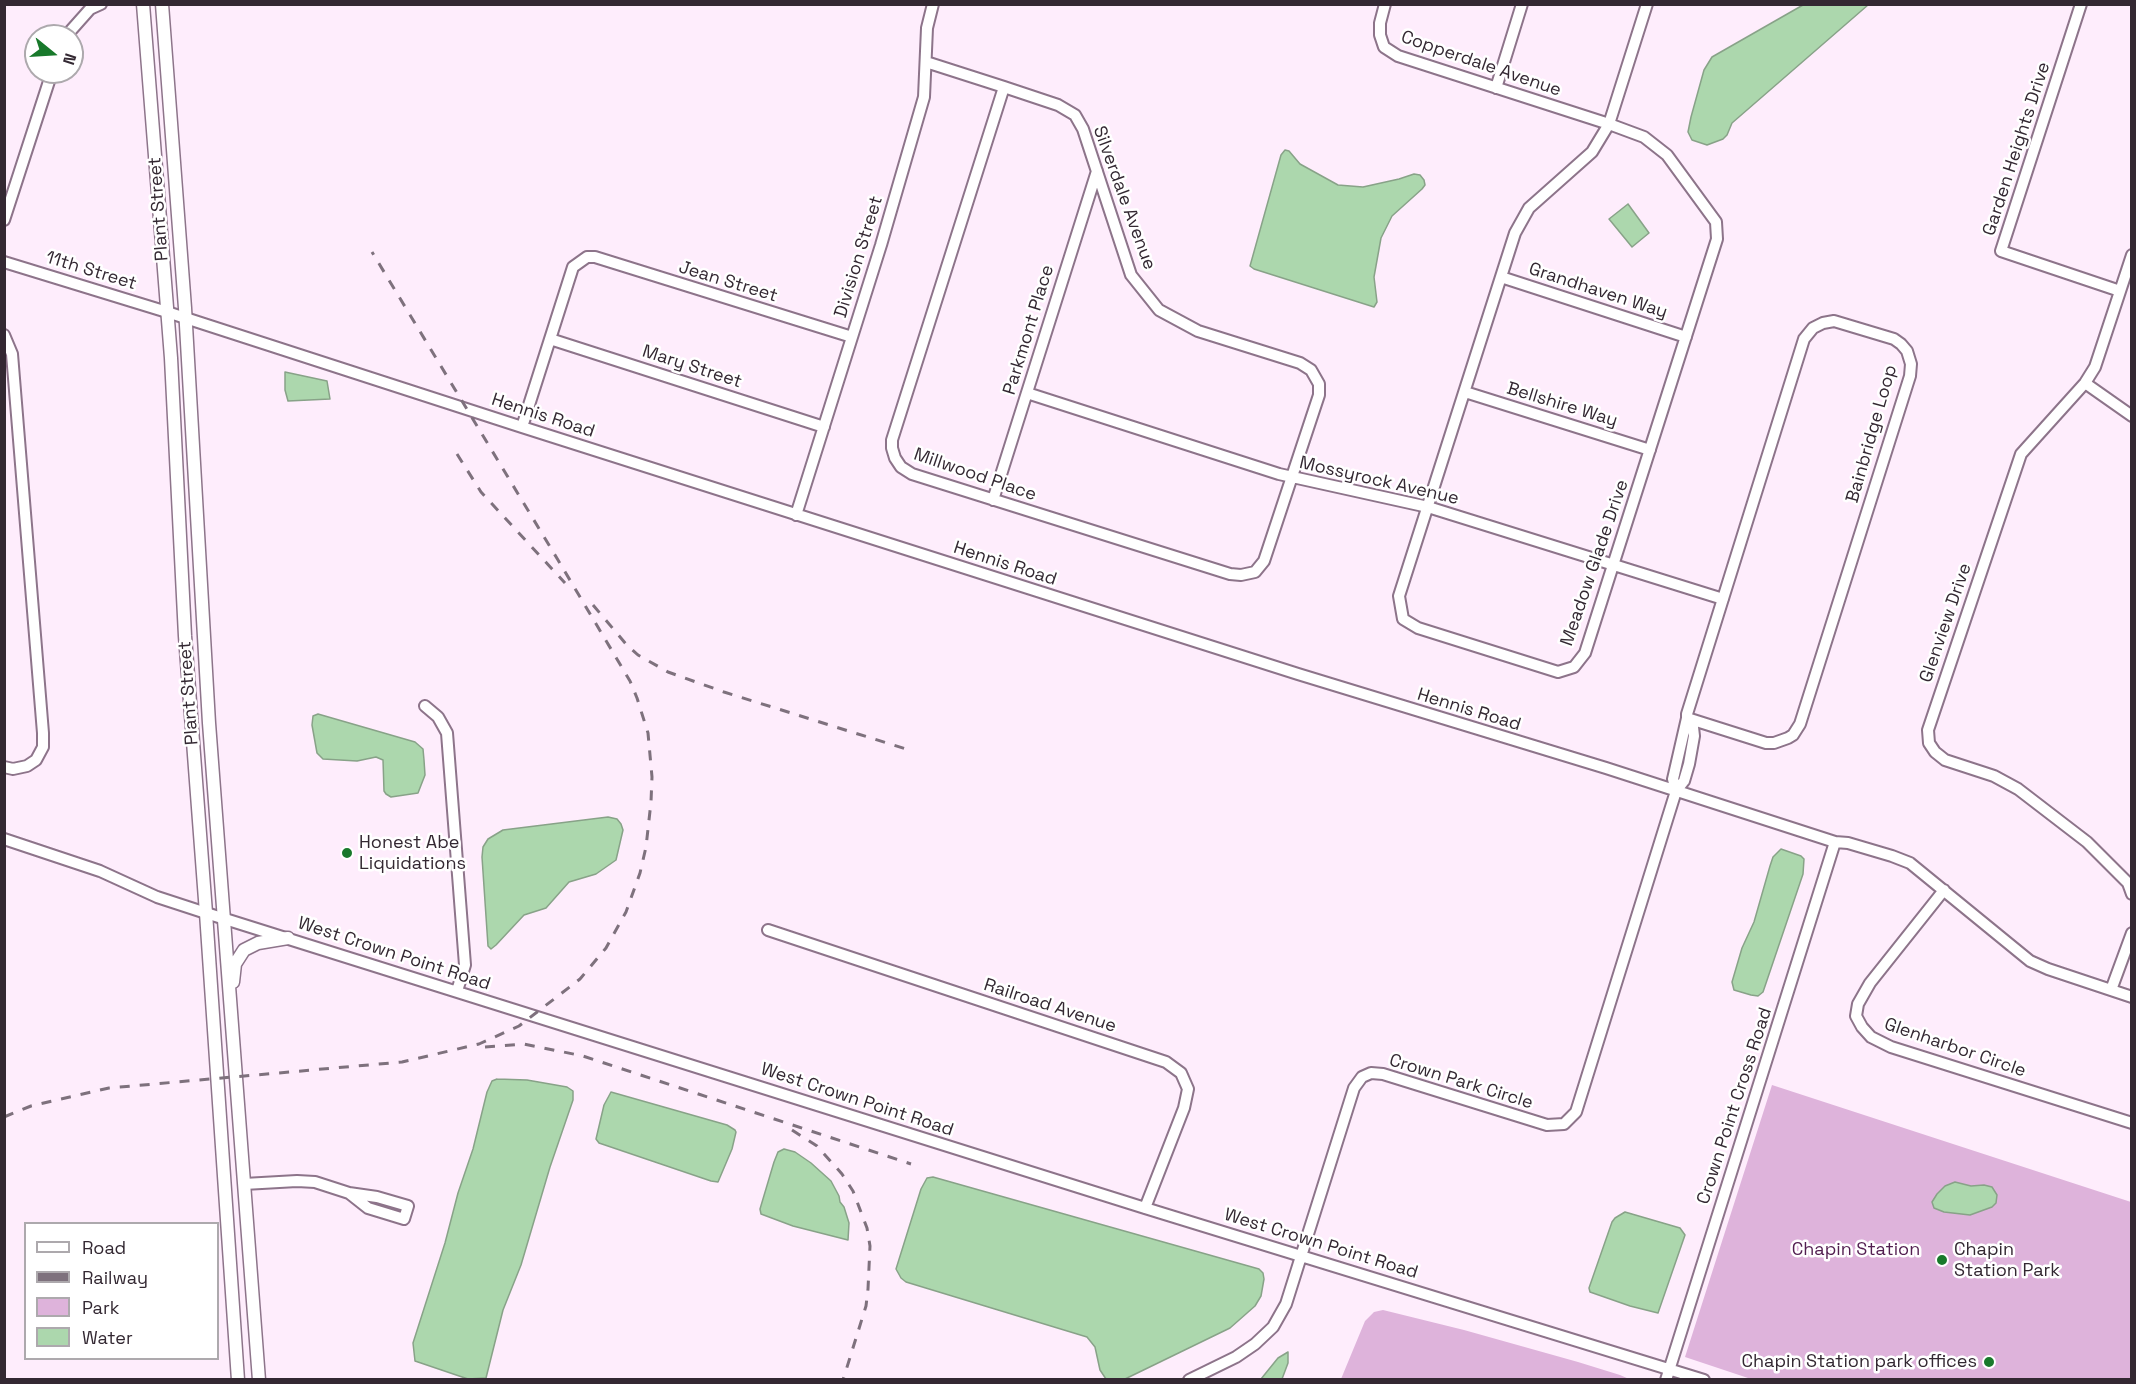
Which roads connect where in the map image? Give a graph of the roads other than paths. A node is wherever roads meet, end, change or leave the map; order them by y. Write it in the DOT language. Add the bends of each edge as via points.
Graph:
graph roads {
  1 [pos="101,4"];
  2 [pos="143,4"];
  3 [pos="162,4"];
  4 [pos="933,4"];
  5 [pos="1385,4"];
  6 [pos="1522,4"];
  7 [pos="1647,4"];
  8 [pos="2081,4"];
  9 [pos="77,24"];
  10 [pos="926,62"];
  11 [pos="48,84"];
  12 [pos="1004,87"];
  13 [pos="1496,88"];
  14 [pos="1609,124"];
  15 [pos="1097,171"];
  16 [pos="4,220"];
  17 [pos="2132,255"];
  18 [pos="4,262"];
  19 [pos="1501,278"];
  20 [pos="2120,291"];
  21 [pos="167,312"];
  22 [pos="185,318"];
  23 [pos="4,335"];
  24 [pos="852,337"];
  25 [pos="1686,337"];
  26 [pos="550,339"];
  27 [pos="2085,383"];
  28 [pos="1465,392"];
  29 [pos="1027,393"];
  30 [pos="2132,416"];
  31 [pos="522,427"];
  32 [pos="824,427"];
  33 [pos="1650,450"];
  34 [pos="176,454"];
  35 [pos="1292,478"];
  36 [pos="993,500"];
  37 [pos="1428,507"];
  38 [pos="796,515"];
  39 [pos="197,535"];
  40 [pos="181,551"];
  41 [pos="1613,566"];
  42 [pos="1723,600"];
  43 [pos="203,637"];
  44 [pos="425,706"];
  45 [pos="1687,718"];
  46 [pos="4,767"];
  47 [pos="1676,791"];
  48 [pos="4,839"];
  49 [pos="1835,842"];
  50 [pos="1944,890"];
  51 [pos="2132,894"];
  52 [pos="206,913"];
  53 [pos="224,918"];
  54 [pos="768,930"];
  55 [pos="2132,933"];
  56 [pos="288,938"];
  57 [pos="2111,990"];
  58 [pos="457,992"];
  59 [pos="2132,997"];
  60 [pos="229,1004"];
  61 [pos="2132,1123"];
  62 [pos="223,1162"];
  63 [pos="244,1184"];
  64 [pos="349,1193"];
  65 [pos="226,1203"];
  66 [pos="1145,1208"];
  67 [pos="248,1228"];
  68 [pos="1302,1255"];
  69 [pos="1670,1368"];
  70 [pos="238,1380"];
  71 [pos="259,1380"];
  72 [pos="1189,1380"];
  73 [pos="1666,1380"];
  74 [pos="1704,1380"];
  1 -- 9 [label="street" via="90,9"];
  2 -- 21 [label="main road, Plant Street"];
  3 -- 22 [label="main road, Plant Street"];
  4 -- 10 [label="street, Division Street" via="927,28"];
  5 -- 13 [label="street, Copperdale Avenue" via="1380,23 1384,47 1398,56"];
  6 -- 13 [label="street"];
  7 -- 14 [label="street"];
  8 -- 20 [label="street, Garden Heights Drive" via="2001,251"];
  10 -- 12 [label="street, Silverdale Avenue"];
  10 -- 24 [label="street, Division Street" via="924,97"];
  11 -- 16 [label="street"];
  12 -- 15 [label="street, Silverdale Avenue" via="1058,105 1074,116 1083,129"];
  12 -- 36 [label="street, Millwood Place" via="891,448 901,467 912,474"];
  13 -- 14 [label="street, Copperdale Avenue"];
  14 -- 19 [label="street, Meadow Glade Drive" via="1593,152 1529,208 1515,233"];
  14 -- 25 [label="street, Meadow Glade Drive" via="1644,137 1668,155 1716,222 1717,239"];
  15 -- 29 [label="street, Parkmont Place"];
  15 -- 35 [label="street, Silverdale Avenue" via="1131,275 1159,310 1198,332 1300,363 1311,370 1319,395"];
  17 -- 20 [label="street"];
  18 -- 21 [label="street, 11th Street"];
  19 -- 25 [label="street, Grandhaven Way"];
  19 -- 28 [label="street, Meadow Glade Drive"];
  20 -- 27 [label="street, Glenview Drive" via="2095,367"];
  21 -- 22 [label="street, Hennis Road"];
  21 -- 34 [label="main road, Plant Street"];
  22 -- 31 [label="street, Hennis Road"];
  22 -- 39 [label="main road, Plant Street"];
  23 -- 46 [label="street" via="12,354 44,733 43,747 36,759 27,766"];
  24 -- 26 [label="street, Jean Street" via="586,257 573,267"];
  24 -- 32 [label="street, Division Street"];
  25 -- 33 [label="street, Meadow Glade Drive"];
  26 -- 31 [label="street"];
  26 -- 32 [label="street, Mary Street"];
  27 -- 30 [label="street"];
  27 -- 51 [label="street, Glenview Drive" via="2021,454 1928,730 1929,743 1945,760 1994,776 2018,789 2087,842 2128,883"];
  28 -- 33 [label="street, Bellshire Way"];
  28 -- 37 [label="street, Meadow Glade Drive"];
  29 -- 35 [label="street, Mossyrock Avenue"];
  29 -- 36 [label="street, Parkmont Place"];
  31 -- 38 [label="street, Hennis Road"];
  32 -- 38 [label="street, Division Street"];
  33 -- 41 [label="street, Meadow Glade Drive"];
  34 -- 39 [label="main road" via="183,462 187,529"];
  34 -- 40 [label="main road, Plant Street"];
  35 -- 36 [label="street, Millwood Place" via="1264,561 1254,572 1241,576"];
  35 -- 37 [label="street, Mossyrock Avenue"];
  37 -- 41 [label="street, Mossyrock Avenue"];
  37 -- 41 [label="street, Meadow Glade Drive" via="1399,596 1403,619 1429,632 1558,672 1574,667 1585,652"];
  38 -- 47 [label="street, Hennis Road"];
  39 -- 43 [label="main road, Plant Street"];
  40 -- 43 [label="main road" via="190,558 195,625"];
  40 -- 52 [label="main road, Plant Street"];
  41 -- 42 [label="street, Mossyrock Avenue"];
  42 -- 45 [label="street, Bainbridge Loop"];
  42 -- 45 [label="street, Bainbridge Loop" via="1804,339 1813,328 1834,321 1894,339 1906,351 1910,376 1800,724 1782,742 1766,743"];
  43 -- 53 [label="main road, Plant Street"];
  44 -- 58 [label="street" via="438,717 447,733 465,965"];
  45 -- 47 [label="street, Bainbridge Loop" via="1693,727 1693,749 1684,781"];
  47 -- 49 [label="street, Hennis Road"];
  47 -- 68 [label="street, Crown Park Circle" via="1576,1112 1563,1124 1547,1125 1383,1074 1362,1077 1354,1088"];
  48 -- 52 [label="street, West Crown Point Road"];
  49 -- 50 [label="street, Hennis Road" via="1910,863"];
  49 -- 69 [label="street, Crown Point Cross Road"];
  50 -- 57 [label="street, Hennis Road" via="2030,961"];
  50 -- 61 [label="street, Glenharbor Circle" via="1870,983 1858,1004 1856,1017 1862,1027 1871,1037 1891,1047"];
  52 -- 53 [label="street, West Crown Point Road"];
  52 -- 62 [label="main road, Plant Street"];
  53 -- 56 [label="street, West Crown Point Road"];
  53 -- 60 [label="main road, Plant Street"];
  54 -- 66 [label="street, Railroad Avenue" via="1166,1062 1181,1072 1188,1089 1184,1108"];
  55 -- 57 [label="street"];
  56 -- 58 [label="street, West Crown Point Road"];
  56 -- 60 [label="main road" via="258,943 244,950 235,964"];
  57 -- 59 [label="street, Hennis Road"];
  58 -- 66 [label="street, West Crown Point Road"];
  60 -- 63 [label="main road, Plant Street"];
  62 -- 63 [label="main road" via="231,1179"];
  62 -- 65 [label="main road, Plant Street"];
  63 -- 64 [label="street" via="315,1182"];
  63 -- 67 [label="main road, Plant Street"];
  64 -- 64 [label="street" via="368,1208 404,1219 408,1206"];
  65 -- 67 [label="main road" via="242,1215"];
  65 -- 70 [label="main road, Plant Street"];
  66 -- 68 [label="street, West Crown Point Road"];
  67 -- 71 [label="main road, Plant Street"];
  68 -- 69 [label="street, West Crown Point Road"];
  68 -- 72 [label="street, Crown Park Circle" via="1286,1304 1273,1327 1236,1357"];
  69 -- 73 [label="street, Crown Point Cross Road"];
  69 -- 74 [label="street, West Crown Point Road"];
}
